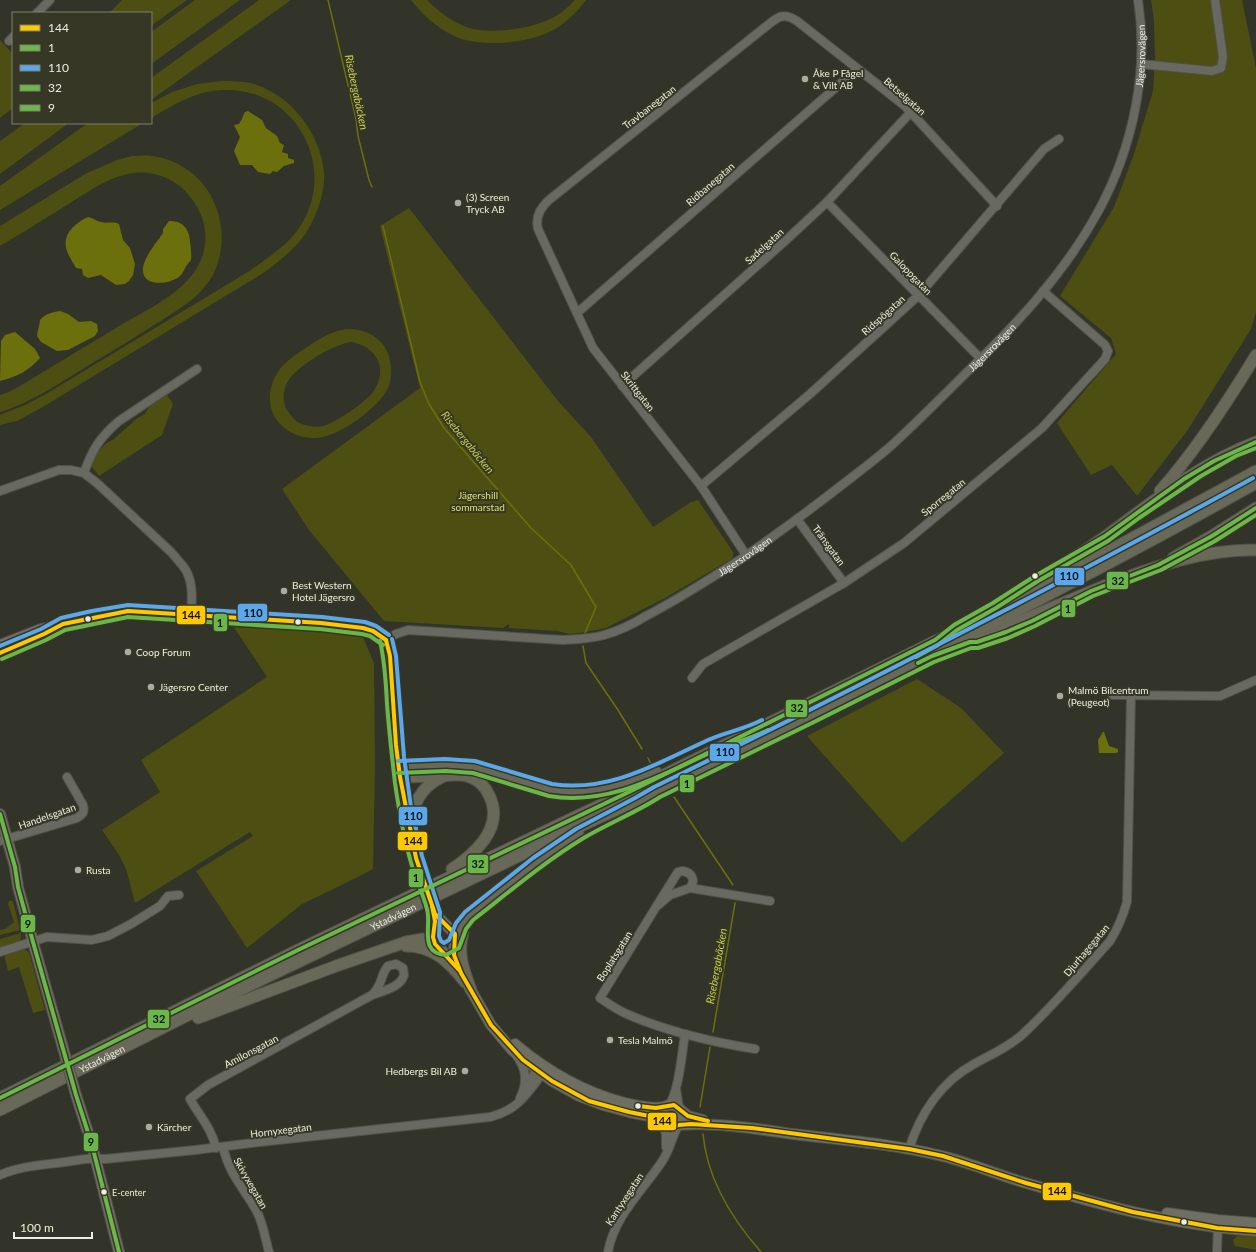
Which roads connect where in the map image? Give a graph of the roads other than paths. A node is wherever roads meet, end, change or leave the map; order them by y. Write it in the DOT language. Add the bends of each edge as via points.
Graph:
graph roads {
  1 [pos="50,0"];
  2 [pos="1138,0"];
  3 [pos="1215,0"];
  4 [pos="38,12"];
  5 [pos="787,16"];
  6 [pos="1141,64"];
  7 [pos="857,69"];
  8 [pos="911,112"];
  9 [pos="1059,139"];
  10 [pos="827,202"];
  11 [pos="997,206"];
  12 [pos="537,226"];
  13 [pos="1043,291"];
  14 [pos="919,296"];
  15 [pos="577,313"];
  16 [pos="1256,355"];
  17 [pos="981,359"];
  18 [pos="197,369"];
  19 [pos="622,386"];
  20 [pos="1256,442"];
  21 [pos="1256,471"];
  22 [pos="84,474"];
  23 [pos="1256,483"];
  24 [pos="701,486"];
  25 [pos="0,491"];
  26 [pos="1256,508"];
  27 [pos="1136,513"];
  28 [pos="797,519"];
  29 [pos="1256,550"];
  30 [pos="746,555"];
  31 [pos="1158,565"];
  32 [pos="844,583"];
  33 [pos="191,616"];
  34 [pos="58,625"];
  35 [pos="386,640"];
  36 [pos="935,640"];
  37 [pos="0,645"];
  38 [pos="0,653"];
  39 [pos="932,656"];
  40 [pos="692,678"];
  41 [pos="1256,680"];
  42 [pos="1112,695"];
  43 [pos="1131,695"];
  44 [pos="746,734"];
  45 [pos="399,772"];
  46 [pos="444,775"];
  47 [pos="67,777"];
  48 [pos="657,792"];
  49 [pos="0,814"];
  50 [pos="409,826"];
  51 [pos="3,840"];
  52 [pos="690,888"];
  53 [pos="179,895"];
  54 [pos="770,901"];
  55 [pos="486,903"];
  56 [pos="656,907"];
  57 [pos="386,908"];
  58 [pos="434,913"];
  59 [pos="33,942"];
  60 [pos="455,942"];
  61 [pos="393,946"];
  62 [pos="437,946"];
  63 [pos="0,952"];
  64 [pos="461,973"];
  65 [pos="471,990"];
  66 [pos="372,995"];
  67 [pos="485,1014"];
  68 [pos="685,1034"];
  69 [pos="134,1042"];
  70 [pos="755,1049"];
  71 [pos="512,1050"];
  72 [pos="542,1069"];
  73 [pos="676,1087"];
  74 [pos="524,1088"];
  75 [pos="0,1098"];
  76 [pos="515,1106"];
  77 [pos="666,1107"];
  78 [pos="680,1109"];
  79 [pos="0,1110"];
  80 [pos="662,1122"];
  81 [pos="678,1125"];
  82 [pos="752,1128"];
  83 [pos="219,1147"];
  84 [pos="909,1149"];
  85 [pos="95,1158"];
  86 [pos="663,1159"];
  87 [pos="0,1175"];
  88 [pos="1256,1223"];
  89 [pos="1218,1224"];
  90 [pos="1256,1230"];
  91 [pos="119,1252"];
  92 [pos="269,1252"];
  93 [pos="608,1252"];
  94 [pos="1217,1252"];
  1 -- 4 [label="street"];
  2 -- 6 [label="street, Jägersrovägen" via="1142,39"];
  3 -- 6 [label="street" via="1223,57 1221,68 1212,71"];
  5 -- 7 [label="street, Betselgatan" via="797,21"];
  5 -- 12 [label="street, Travbanegatan" via="776,19 549,200 539,211"];
  6 -- 13 [label="street, Jägersrovägen" via="1129,133 1106,195 1075,249"];
  7 -- 8 [label="street, Betselgatan"];
  7 -- 15 [label="street, Ridbanegatan"];
  8 -- 10 [label="street, Sadelgatan"];
  8 -- 11 [label="street, Betselgatan"];
  9 -- 11 [label="street, Ridspögatan" via="1044,149"];
  10 -- 14 [label="street, Galoppgatan"];
  10 -- 19 [label="street, Sadelgatan"];
  11 -- 14 [label="street, Ridspögatan"];
  12 -- 15 [label="street, Skrittgatan"];
  13 -- 17 [label="street, Jägersrovägen"];
  13 -- 32 [label="street, Sporregatan" via="1105,344 1108,351 1105,359 1042,428 904,542"];
  14 -- 17 [label="street, Galoppgatan"];
  14 -- 24 [label="street, Ridspögatan" via="810,394"];
  15 -- 19 [label="street, Skrittgatan" via="592,348"];
  16 -- 27 [label="highway" via="1198,445 1159,492"];
  17 -- 28 [label="street, Jägersrovägen" via="891,446"];
  18 -- 22 [label="street" via="111,428 92,452"];
  19 -- 24 [label="street, Skrittgatan"];
  20 -- 27 [label="highway" via="1233,451 1198,471"];
  21 -- 36 [label="highway, Ystadvägen" via="990,614"];
  22 -- 25 [label="street" via="60,470"];
  22 -- 33 [label="street" via="98,484 183,566 189,576 191,587"];
  23 -- 39 [label="highway, Ystadvägen"];
  24 -- 30 [label="street, Skrittgatan"];
  26 -- 31 [label="highway" via="1212,536"];
  27 -- 36 [label="highway" via="1082,553 946,631"];
  28 -- 30 [label="street, Jägersrovägen"];
  28 -- 32 [label="street, Tränsgatan"];
  29 -- 31 [label="highway" via="1212,553"];
  30 -- 35 [label="street, Jägersrovägen" via="670,604 606,635 563,640 408,630"];
  31 -- 39 [label="highway"];
  32 -- 40 [label="street, Sporregatan" via="703,664"];
  33 -- 34 [label="main road" via="128,611"];
  33 -- 35 [label="main road" via="363,628"];
  34 -- 37 [label="main road"];
  34 -- 38 [label="main road" via="44,634"];
  35 -- 45 [label="main road" via="390,656"];
  36 -- 44 [label="highway, Ystadvägen"];
  39 -- 48 [label="highway, Ystadvägen"];
  41 -- 43 [label="street" via="1220,696"];
  42 -- 43 [label="street"];
  43 -- 84 [label="street, Djurhagegatan" via="1127,902 1118,928 1110,941 1022,1035 966,1069 946,1085 923,1115"];
  44 -- 45 [label="highway" via="732,737 634,781 586,792 560,792 540,788 475,768 446,765"];
  44 -- 57 [label="highway, Ystadvägen"];
  45 -- 46 [label="highway"];
  45 -- 50 [label="main road"];
  46 -- 50 [label="highway" via="419,795"];
  46 -- 57 [label="highway" via="466,776 483,786 490,796 494,816 488,834 466,860 397,898"];
  47 -- 51 [label="street, Handelsgatan" via="83,805 83,814"];
  48 -- 55 [label="highway" via="570,840"];
  48 -- 69 [label="highway, Ystadvägen"];
  49 -- 51 [label="main road"];
  50 -- 58 [label="main road, bridge" via="416,858"];
  51 -- 59 [label="main road" via="7,865 18,887"];
  52 -- 54 [label="street"];
  52 -- 56 [label="street, Boplatsgatan" via="670,895"];
  52 -- 56 [label="street, Boplatsgatan" via="693,877 686,871 681,871"];
  53 -- 59 [label="street" via="168,896 160,906 108,936 92,940 47,937"];
  55 -- 60 [label="highway" via="461,926"];
  55 -- 65 [label="highway" via="469,920 461,942 461,958"];
  56 -- 68 [label="street, Boplatsgatan" via="600,998 628,1015"];
  57 -- 75 [label="highway, Ystadvägen"];
  58 -- 60 [label="main road" via="453,931"];
  58 -- 62 [label="main road" via="434,939"];
  59 -- 63 [label="street"];
  59 -- 85 [label="main road, bridge"];
  60 -- 62 [label="main road" via="448,948"];
  60 -- 64 [label="main road" via="454,955"];
  61 -- 62 [label="highway" via="420,939"];
  61 -- 65 [label="highway" via="416,946 437,953"];
  61 -- 69 [label="highway"];
  62 -- 64 [label="main road"];
  64 -- 65 [label="main road"];
  65 -- 67 [label="main road"];
  66 -- 83 [label="street, Amilonsgatan" via="208,1085 190,1099"];
  67 -- 71 [label="main road"];
  67 -- 72 [label="main road"];
  68 -- 70 [label="street, Boplatsgatan"];
  68 -- 73 [label="street"];
  69 -- 79 [label="highway, Ystadvägen"];
  71 -- 72 [label="main road"];
  71 -- 74 [label="street" via="520,1060 526,1075"];
  72 -- 74 [label="street"];
  72 -- 76 [label="street, Hornyxegatan" via="526,1095"];
  72 -- 77 [label="main road" via="607,1098 647,1108"];
  72 -- 80 [label="main road" via="563,1088 589,1101 654,1117"];
  73 -- 77 [label="street"];
  73 -- 78 [label="street"];
  74 -- 76 [label="street"];
  76 -- 83 [label="street, Hornyxegatan" via="490,1117"];
  77 -- 78 [label="main road" via="674,1106"];
  77 -- 80 [label="main road" via="661,1112"];
  78 -- 81 [label="main road" via="683,1117"];
  78 -- 82 [label="main road" via="692,1118"];
  80 -- 81 [label="main road" via="671,1128"];
  80 -- 86 [label="street, Kantyxegatan" via="667,1140"];
  81 -- 82 [label="main road"];
  81 -- 86 [label="street, Kantyxegatan"];
  82 -- 84 [label="main road"];
  83 -- 85 [label="street, Hornyxegatan"];
  83 -- 92 [label="street, Skivyxegatan" via="230,1171 257,1211"];
  84 -- 89 [label="main road" via="943,1156 1082,1198"];
  85 -- 87 [label="street, Hornyxegatan" via="21,1168"];
  85 -- 91 [label="main road"];
  86 -- 93 [label="street, Kantyxegatan" via="619,1222"];
  88 -- 89 [label="main road"];
  89 -- 90 [label="main road"];
  89 -- 94 [label="street"];
}
